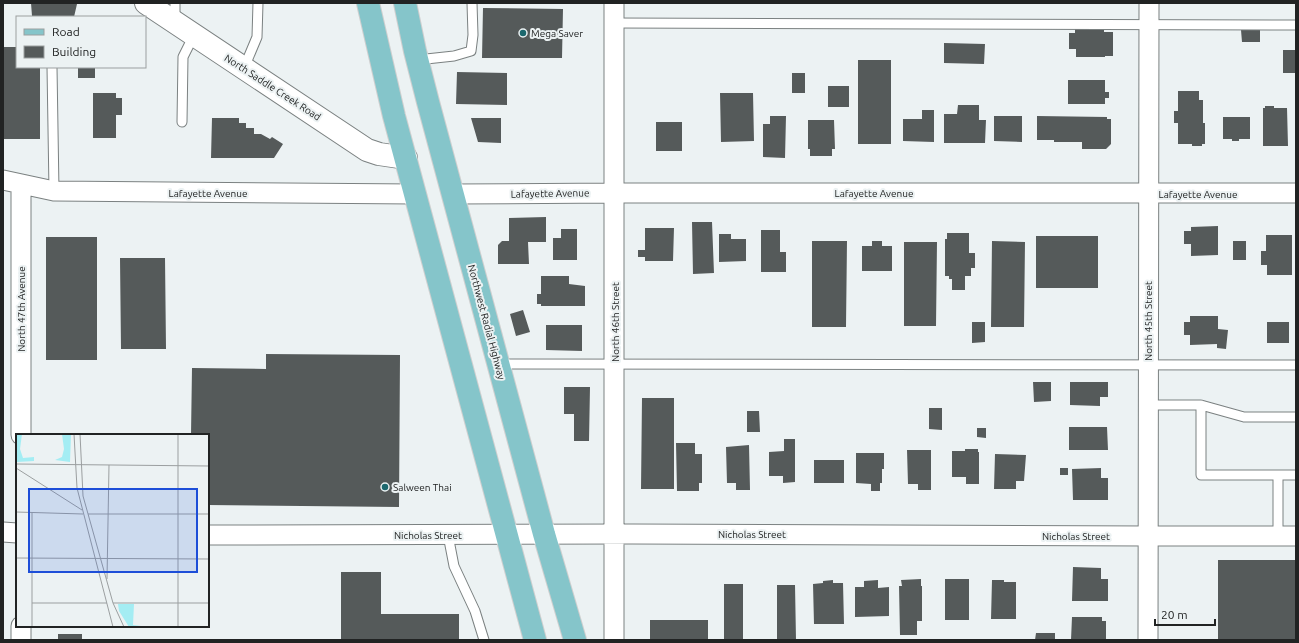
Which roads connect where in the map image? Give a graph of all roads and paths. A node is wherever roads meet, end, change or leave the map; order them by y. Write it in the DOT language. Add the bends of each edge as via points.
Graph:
graph roads {
  1 [pos="146,3"];
  2 [pos="258,3"];
  3 [pos="368,3"];
  4 [pos="406,3"];
  5 [pos="472,3"];
  6 [pos="614,3"];
  7 [pos="1149,3"];
  8 [pos="175,13"];
  9 [pos="614,23"];
  10 [pos="1149,24"];
  11 [pos="1296,25"];
  12 [pos="194,35"];
  13 [pos="417,60"];
  14 [pos="52,68"];
  15 [pos="244,68"];
  16 [pos="182,122"];
  17 [pos="406,158"];
  18 [pos="12,182"];
  19 [pos="54,191"];
  20 [pos="615,193"];
  21 [pos="415,194"];
  22 [pos="452,194"];
  23 [pos="1148,194"];
  24 [pos="1296,194"];
  25 [pos="498,364"];
  26 [pos="615,364"];
  27 [pos="1296,365"];
  28 [pos="1148,366"];
  29 [pos="1148,405"];
  30 [pos="1201,405"];
  31 [pos="1296,417"];
  32 [pos="20,434"];
  33 [pos="1278,475"];
  34 [pos="1296,475"];
  35 [pos="3,532"];
  36 [pos="16,533"];
  37 [pos="448,534"];
  38 [pos="506,534"];
  39 [pos="544,534"];
  40 [pos="615,534"];
  41 [pos="209,535"];
  42 [pos="1148,536"];
  43 [pos="1287,536"];
  44 [pos="21,627"];
  45 [pos="21,640"];
  46 [pos="484,640"];
  47 [pos="535,640"];
  48 [pos="575,640"];
  49 [pos="614,640"];
  50 [pos="1148,640"];
  1 -- 8 [label="main road, North Saddle Creek Road"];
  2 -- 15 [label="lane" via="257,37"];
  3 -- 17 [label="main road"];
  4 -- 13 [label="main road, Northwest Radial Highway"];
  5 -- 13 [label="lane" via="471,51 454,56"];
  6 -- 9 [label="street, North 46th Street"];
  7 -- 10 [label="street, North 45th Street"];
  8 -- 12 [label="main road, North Saddle Creek Road"];
  9 -- 10 [label="lane"];
  9 -- 20 [label="street, North 46th Street"];
  10 -- 11 [label="lane"];
  10 -- 23 [label="street, North 45th Street"];
  12 -- 15 [label="main road, North Saddle Creek Road"];
  12 -- 16 [label="lane" via="183,57"];
  13 -- 22 [label="main road, Northwest Radial Highway"];
  14 -- 19 [label="lane"];
  15 -- 17 [label="main road, North Saddle Creek Road" via="367,150"];
  17 -- 21 [label="main road"];
  18 -- 19 [label="street, Lafayette Avenue"];
  18 -- 32 [label="street, North 47th Avenue"];
  19 -- 21 [label="street, Lafayette Avenue"];
  20 -- 22 [label="street, Lafayette Avenue"];
  20 -- 23 [label="street, Lafayette Avenue"];
  20 -- 26 [label="street, North 46th Street"];
  21 -- 38 [label="main road"];
  22 -- 25 [label="main road, Northwest Radial Highway"];
  23 -- 24 [label="street, Lafayette Avenue"];
  23 -- 28 [label="street, North 45th Street"];
  25 -- 26 [label="lane"];
  25 -- 39 [label="main road, Northwest Radial Highway"];
  26 -- 28 [label="lane"];
  26 -- 40 [label="street, North 46th Street"];
  27 -- 28 [label="lane"];
  28 -- 29 [label="street, North 45th Street"];
  29 -- 30 [label="lane"];
  29 -- 42 [label="street, North 45th Street"];
  30 -- 31 [label="lane" via="1244,417"];
  30 -- 33 [label="lane" via="1201,475"];
  33 -- 34 [label="lane"];
  33 -- 43 [label="lane"];
  35 -- 36 [label="street"];
  37 -- 38 [label="street, Nicholas Street"];
  37 -- 41 [label="street, Nicholas Street"];
  37 -- 46 [label="lane" via="454,566 475,611"];
  38 -- 39 [label="street, Nicholas Street"];
  38 -- 47 [label="main road"];
  39 -- 40 [label="street, Nicholas Street"];
  39 -- 48 [label="main road, Northwest Radial Highway"];
  40 -- 42 [label="street, Nicholas Street"];
  40 -- 49 [label="street, North 46th Street"];
  42 -- 43 [label="street, Nicholas Street"];
  42 -- 50 [label="street, North 45th Street"];
  44 -- 45 [label="street"];
}
